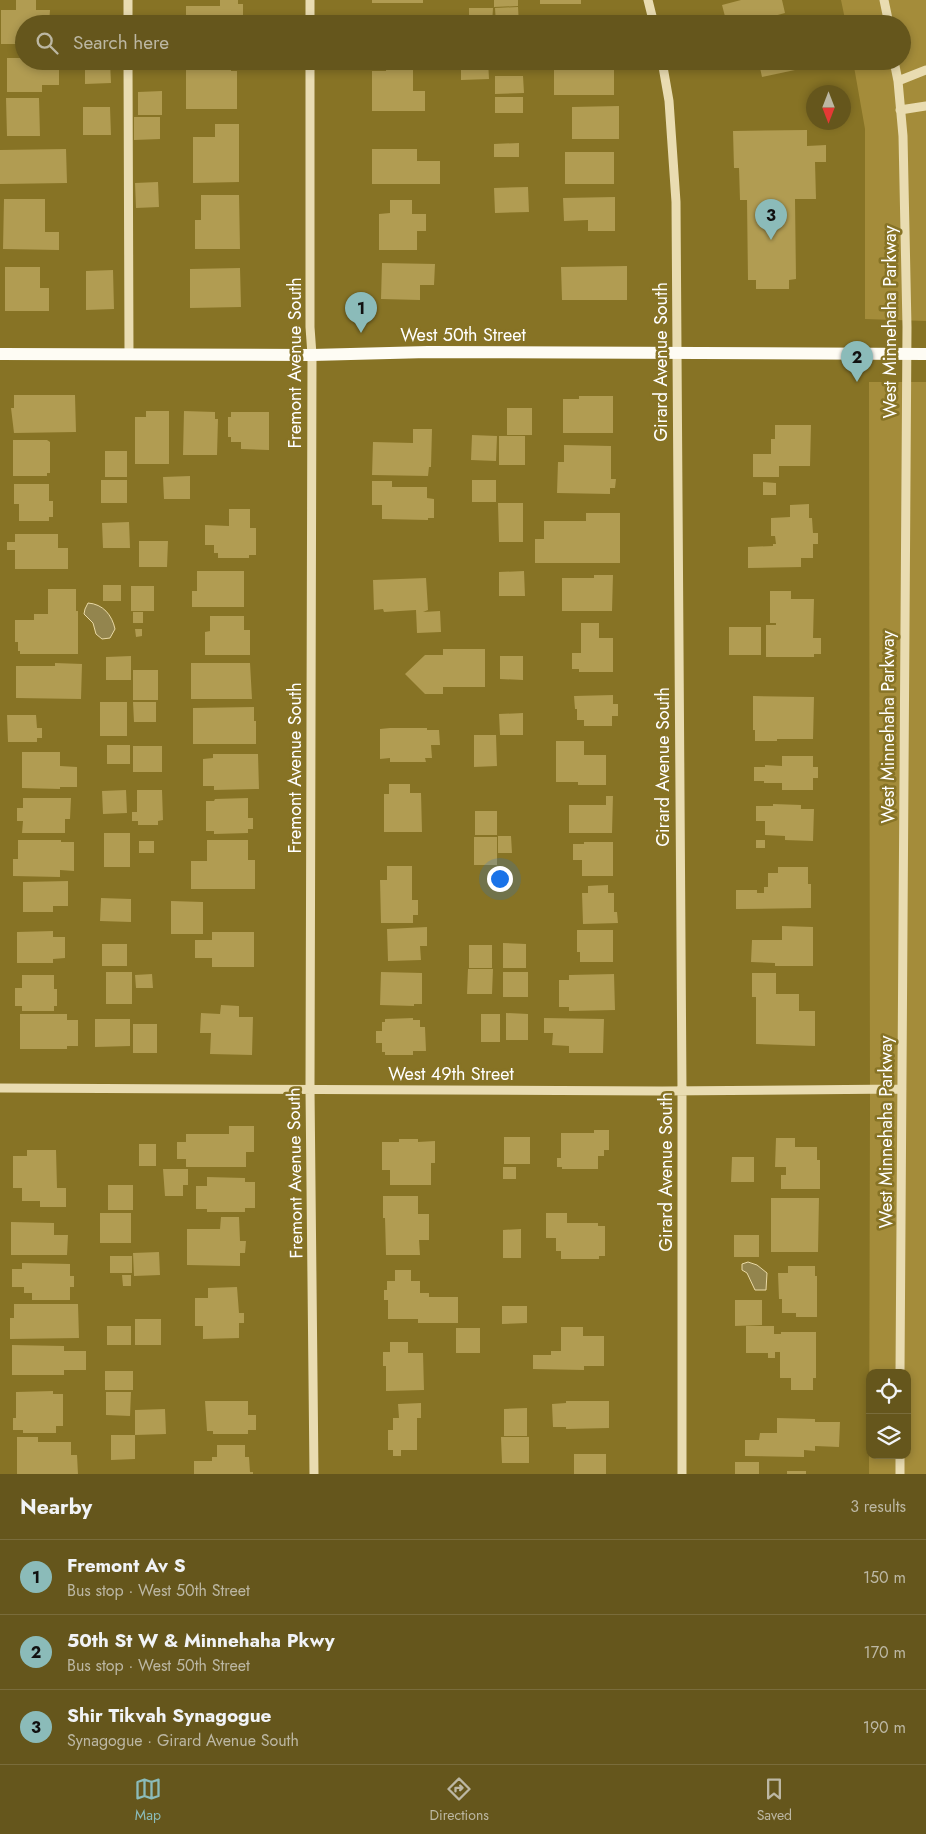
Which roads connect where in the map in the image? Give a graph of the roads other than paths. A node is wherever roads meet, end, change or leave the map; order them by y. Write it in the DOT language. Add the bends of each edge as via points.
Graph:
graph roads {
  1 [pos="128,0"];
  2 [pos="310,0"];
  3 [pos="648,0"];
  4 [pos="884,0"];
  5 [pos="128,15"];
  6 [pos="310,15"];
  7 [pos="652,15"];
  8 [pos="887,15"];
  9 [pos="128,70"];
  10 [pos="310,70"];
  11 [pos="664,70"];
  12 [pos="896,70"];
  13 [pos="926,70"];
  14 [pos="898,81"];
  15 [pos="926,106"];
  16 [pos="900,110"];
  17 [pos="0,354"];
  18 [pos="129,354"];
  19 [pos="676,354"];
  20 [pos="907,354"];
  21 [pos="926,354"];
  22 [pos="312,355"];
  23 [pos="0,1088"];
  24 [pos="310,1089"];
  25 [pos="902,1089"];
  26 [pos="682,1091"];
  27 [pos="900,1369"];
  28 [pos="900,1459"];
  29 [pos="314,1474"];
  30 [pos="682,1474"];
  31 [pos="900,1474"];
  1 -- 5 [label="street"];
  2 -- 6 [label="street"];
  3 -- 7 [label="street"];
  4 -- 8 [label="street"];
  9 -- 18 [label="street"];
  10 -- 22 [label="street, Fremont Avenue South"];
  11 -- 19 [label="street, Girard Avenue South" via="674,161"];
  12 -- 14 [label="street, West Minnehaha Parkway"];
  13 -- 14 [label="street"];
  14 -- 16 [label="street, West Minnehaha Parkway"];
  15 -- 16 [label="street"];
  16 -- 20 [label="street, West Minnehaha Parkway" via="905,186"];
  17 -- 18 [label="main road, West 50th Street"];
  18 -- 22 [label="main road, West 50th Street"];
  19 -- 20 [label="main road, West 50th Street"];
  19 -- 22 [label="main road, West 50th Street" via="428,352"];
  19 -- 26 [label="street, Girard Avenue South"];
  20 -- 21 [label="main road, West 50th Street"];
  20 -- 25 [label="street, West Minnehaha Parkway"];
  22 -- 24 [label="street, Fremont Avenue South"];
  23 -- 24 [label="street, West 49th Street"];
  24 -- 26 [label="street, West 49th Street"];
  24 -- 29 [label="street, Fremont Avenue South"];
  25 -- 26 [label="street, West 49th Street"];
  25 -- 27 [label="street, West Minnehaha Parkway"];
  26 -- 30 [label="street, Girard Avenue South"];
  28 -- 31 [label="street"];
}
